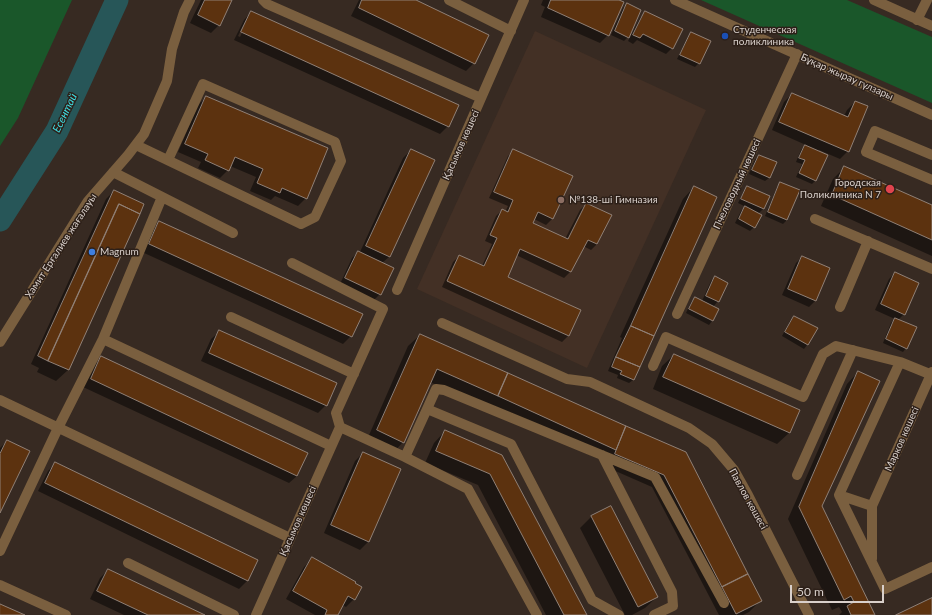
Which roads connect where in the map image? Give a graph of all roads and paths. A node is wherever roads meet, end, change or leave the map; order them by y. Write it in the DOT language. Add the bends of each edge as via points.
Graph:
graph roads {
  1 [pos="190,0"];
  2 [pos="264,0"];
  3 [pos="449,0"];
  4 [pos="524,0"];
  5 [pos="675,0"];
  6 [pos="874,0"];
  7 [pos="927,0"];
  8 [pos="917,20"];
  9 [pos="932,26"];
  10 [pos="511,31"];
  11 [pos="797,54"];
  12 [pos="481,98"];
  13 [pos="932,115"];
  14 [pos="136,145"];
  15 [pos="932,155"];
  16 [pos="168,160"];
  17 [pos="113,172"];
  18 [pos="932,180"];
  19 [pos="162,197"];
  20 [pos="815,219"];
  21 [pos="233,233"];
  22 [pos="868,242"];
  23 [pos="292,263"];
  24 [pos="932,269"];
  25 [pos="397,290"];
  26 [pos="840,308"];
  27 [pos="677,314"];
  28 [pos="231,317"];
  29 [pos="442,323"];
  30 [pos="103,339"];
  31 [pos="0,342"];
  32 [pos="853,350"];
  33 [pos="900,362"];
  34 [pos="653,366"];
  35 [pos="354,374"];
  36 [pos="932,374"];
  37 [pos="0,400"];
  38 [pos="427,409"];
  39 [pos="340,427"];
  40 [pos="58,428"];
  41 [pos="331,446"];
  42 [pos="602,455"];
  43 [pos="405,457"];
  44 [pos="797,475"];
  45 [pos="839,495"];
  46 [pos="872,506"];
  47 [pos="290,538"];
  48 [pos="0,551"];
  49 [pos="128,563"];
  50 [pos="872,564"];
  51 [pos="932,568"];
  52 [pos="0,585"];
  53 [pos="724,604"];
  54 [pos="66,615"];
  55 [pos="234,615"];
  56 [pos="256,615"];
  57 [pos="537,615"];
  58 [pos="619,615"];
  59 [pos="654,615"];
  60 [pos="809,615"];
  1 -- 14 [label="street, Хамит Ерғалиев жағалауы" via="172,49 167,82 144,134"];
  2 -- 12 [label="street" via="267,4"];
  3 -- 10 [label="street"];
  4 -- 10 [label="street, Қасымов көшесі"];
  5 -- 11 [label="street, Бұқар жырау гүлзары"];
  6 -- 8 [label="street"];
  7 -- 8 [label="street"];
  8 -- 9 [label="street"];
  10 -- 12 [label="street, Қасымов көшесі"];
  11 -- 13 [label="street, Бұқар жырау гүлзары"];
  11 -- 27 [label="street, Пчеловодный көшесі"];
  12 -- 25 [label="street, Қасымов көшесі"];
  14 -- 16 [label="street"];
  14 -- 17 [label="street, Хамит Ерғалиев жағалауы"];
  15 -- 18 [label="street" via="875,131 866,152"];
  16 -- 16 [label="street" via="301,224 315,217 341,161 335,142 203,84"];
  17 -- 19 [label="street"];
  17 -- 31 [label="street, Хамит Ерғалиев жағалауы" via="88,201"];
  19 -- 21 [label="street"];
  19 -- 30 [label="street"];
  20 -- 22 [label="street"];
  22 -- 24 [label="street"];
  22 -- 26 [label="street"];
  23 -- 35 [label="street" via="383,309"];
  28 -- 35 [label="street"];
  29 -- 60 [label="street, Павлов көшесі" via="567,379 590,382 689,428 712,444 734,470"];
  30 -- 40 [label="street"];
  30 -- 41 [label="street"];
  32 -- 33 [label="street"];
  32 -- 34 [label="street" via="836,346 823,354 804,397 666,337"];
  32 -- 44 [label="street"];
  33 -- 36 [label="street"];
  33 -- 45 [label="street"];
  35 -- 39 [label="street" via="336,413"];
  36 -- 46 [label="street, Марков көшесі"];
  37 -- 40 [label="street"];
  38 -- 42 [label="street" via="436,389 444,390"];
  38 -- 43 [label="street"];
  38 -- 58 [label="street" via="511,444 592,600"];
  39 -- 41 [label="street, Қасымов көшесі"];
  39 -- 43 [label="street"];
  40 -- 47 [label="street"];
  40 -- 48 [label="street"];
  41 -- 47 [label="street, Қасымов көшесі"];
  42 -- 53 [label="street" via="655,477"];
  42 -- 59 [label="street" via="672,592 673,606"];
  43 -- 57 [label="street" via="468,488"];
  45 -- 46 [label="street"];
  45 -- 50 [label="street"];
  46 -- 50 [label="street"];
  47 -- 56 [label="street, Қасымов көшесі"];
  49 -- 55 [label="street"];
  50 -- 51 [label="street" via="885,589"];
  52 -- 54 [label="street"];
}
